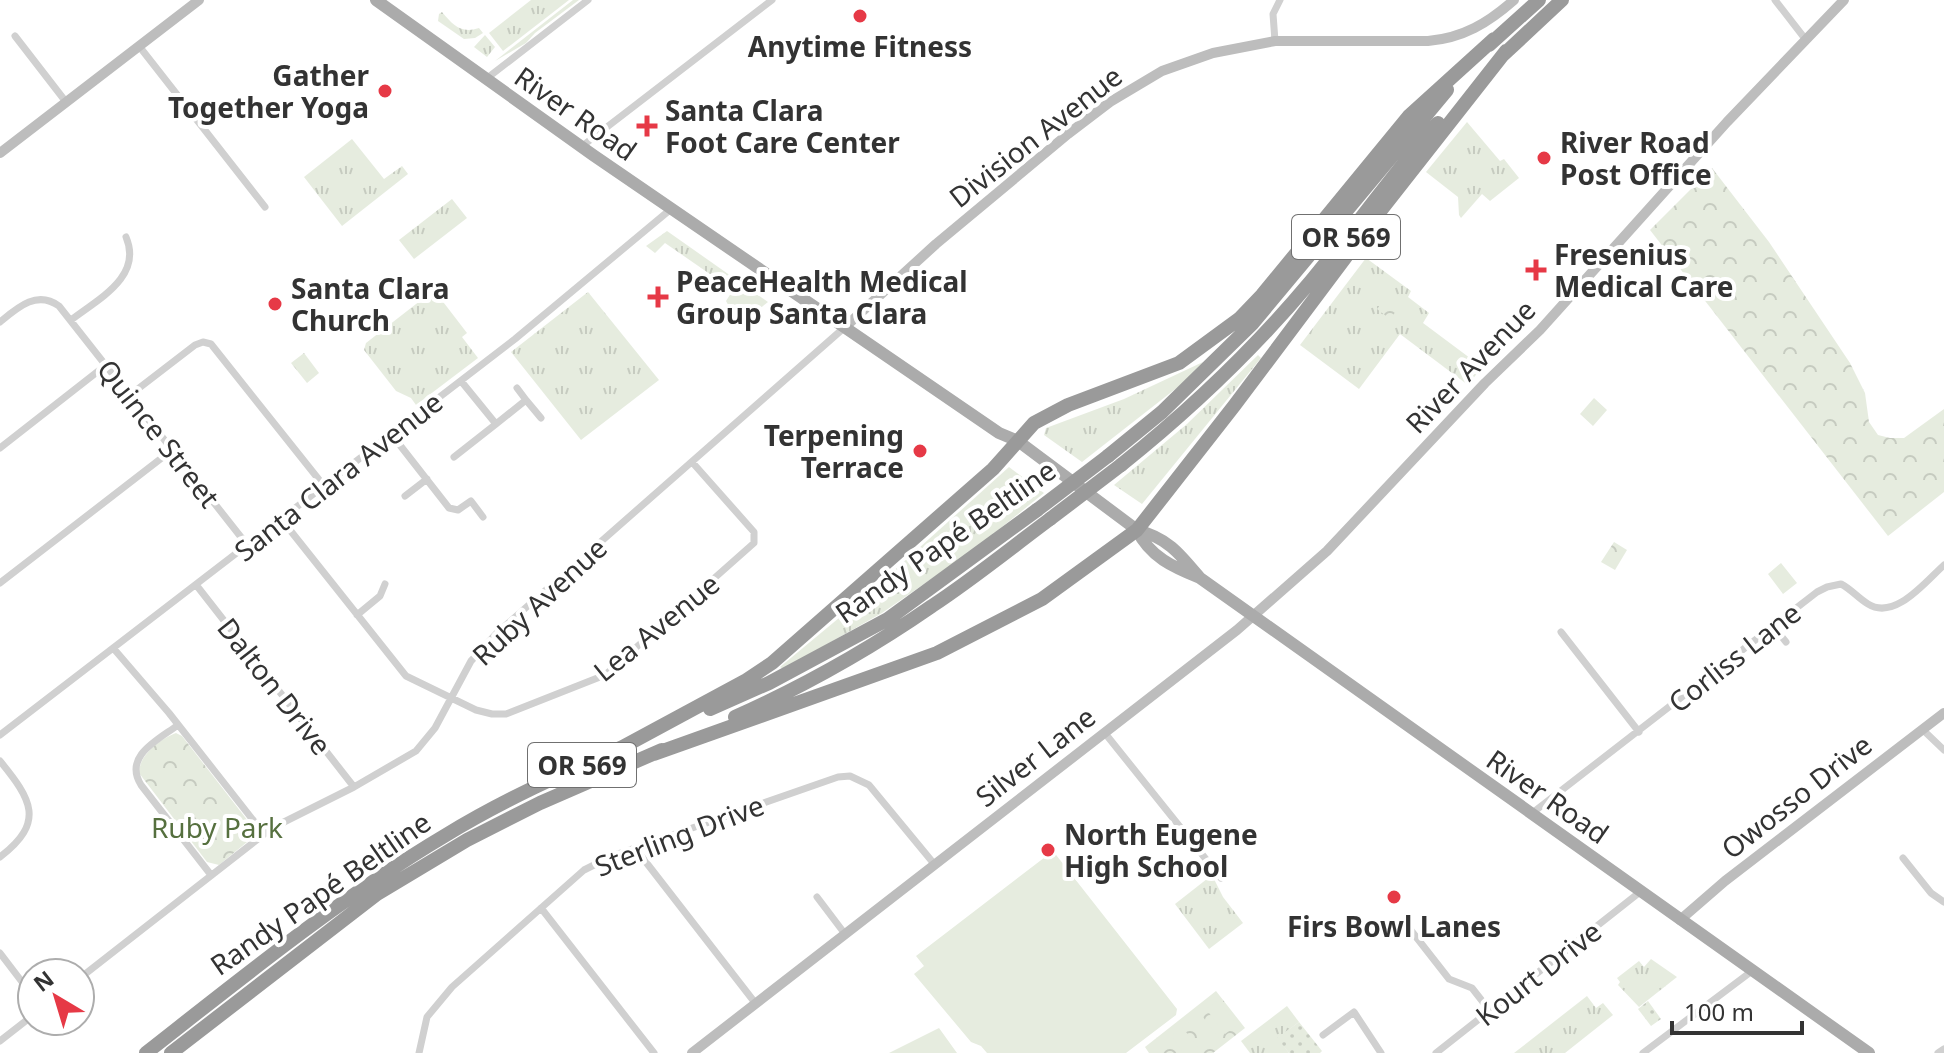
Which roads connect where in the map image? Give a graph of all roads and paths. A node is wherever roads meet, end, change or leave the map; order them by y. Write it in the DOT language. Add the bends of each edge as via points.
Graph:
graph roads {
  1 [pos="199,0"];
  2 [pos="376,0"];
  3 [pos="588,0"];
  4 [pos="772,0"];
  5 [pos="1280,0"];
  6 [pos="1514,0"];
  7 [pos="1539,0"];
  8 [pos="1562,0"];
  9 [pos="1775,0"];
  10 [pos="1844,0"];
  11 [pos="15,36"];
  12 [pos="1494,39"];
  13 [pos="1806,40"];
  14 [pos="1275,41"];
  15 [pos="139,46"];
  16 [pos="1506,51"];
  17 [pos="486,79"];
  18 [pos="66,102"];
  19 [pos="581,147"];
  20 [pos="0,153"];
  21 [pos="265,207"];
  22 [pos="671,209"];
  23 [pos="126,237"];
  24 [pos="71,320"];
  25 [pos="0,322"];
  26 [pos="845,327"];
  27 [pos="106,365"];
  28 [pos="461,381"];
  29 [pos="517,388"];
  30 [pos="130,395"];
  31 [pos="526,400"];
  32 [pos="541,418"];
  33 [pos="496,424"];
  34 [pos="392,435"];
  35 [pos="1018,441"];
  36 [pos="0,448"];
  37 [pos="172,450"];
  38 [pos="454,457"];
  39 [pos="692,462"];
  40 [pos="427,479"];
  41 [pos="324,486"];
  42 [pos="405,496"];
  43 [pos="483,517"];
  44 [pos="282,520"];
  45 [pos="1137,530"];
  46 [pos="248,546"];
  47 [pos="1944,565"];
  48 [pos="0,583"];
  49 [pos="385,584"];
  50 [pos="197,586"];
  51 [pos="357,615"];
  52 [pos="1254,616"];
  53 [pos="1774,627"];
  54 [pos="1561,632"];
  55 [pos="1786,642"];
  56 [pos="114,649"];
  57 [pos="451,698"];
  58 [pos="1944,713"];
  59 [pos="178,725"];
  60 [pos="1922,729"];
  61 [pos="1104,732"];
  62 [pos="1639,732"];
  63 [pos="0,735"];
  64 [pos="619,749"];
  65 [pos="1944,750"];
  66 [pos="654,754"];
  67 [pos="0,761"];
  68 [pos="354,787"];
  69 [pos="1531,814"];
  70 [pos="264,834"];
  71 [pos="635,848"];
  72 [pos="0,857"];
  73 [pos="1903,858"];
  74 [pos="935,865"];
  75 [pos="211,875"];
  76 [pos="1221,878"];
  77 [pos="1640,892"];
  78 [pos="817,897"];
  79 [pos="1944,902"];
  80 [pos="541,908"];
  81 [pos="1680,920"];
  82 [pos="1406,924"];
  83 [pos="845,934"];
  84 [pos="0,953"];
  85 [pos="96,965"];
  86 [pos="1752,971"];
  87 [pos="16,974"];
  88 [pos="756,1004"];
  89 [pos="1490,1011"];
  90 [pos="16,1028"];
  91 [pos="1323,1035"];
  92 [pos="0,1041"];
  93 [pos="1944,1049"];
  94 [pos="146,1053"];
  95 [pos="171,1053"];
  96 [pos="419,1053"];
  97 [pos="654,1053"];
  98 [pos="692,1053"];
  99 [pos="1381,1053"];
  100 [pos="1436,1053"];
  101 [pos="1643,1053"];
  102 [pos="1869,1053"];
  103 [pos="1938,1053"];
  1 -- 15 [label="street"];
  2 -- 17 [label="main road, River Road"];
  3 -- 17 [label="street"];
  4 -- 19 [label="street"];
  5 -- 14 [label="street" via="1273,14"];
  6 -- 14 [label="street, Division Avenue" via="1480,26 1450,38"];
  7 -- 12 [label="highway, Randy Papé Beltline / OR 569"];
  8 -- 16 [label="highway, Randy Papé Beltline / OR 569"];
  9 -- 13 [label="street"];
  10 -- 13 [label="street, River Avenue"];
  11 -- 18 [label="street"];
  12 -- 35 [label="highway" via="1409,116 1239,319 1179,363 1059,409 1034,423"];
  12 -- 64 [label="highway, Randy Papé Beltline / OR 569, bridge" via="1252,324 1162,412 1108,456 888,619 769,683"];
  13 -- 52 [label="street, River Avenue" via="1540,330 1335,543"];
  14 -- 26 [label="street, Division Avenue" via="1184,62 1110,102 936,244"];
  15 -- 18 [label="street"];
  15 -- 21 [label="street"];
  16 -- 45 [label="highway"];
  16 -- 66 [label="highway, Randy Papé Beltline / OR 569, bridge" via="1418,147 1310,282 1175,421 934,605 775,699"];
  17 -- 19 [label="main road, River Road"];
  18 -- 20 [label="street"];
  19 -- 22 [label="main road, River Road"];
  22 -- 26 [label="main road, River Road"];
  22 -- 28 [label="street, Santa Clara Avenue"];
  23 -- 24 [label="street" via="131,259 123,278"];
  24 -- 25 [label="street, Quince Street" via="59,306 38,299"];
  24 -- 27 [label="street, Quince Street"];
  26 -- 35 [label="main road, River Road" via="1000,423"];
  26 -- 39 [label="street, Ruby Avenue"];
  27 -- 30 [label="street, Quince Street"];
  27 -- 36 [label="street"];
  28 -- 33 [label="street"];
  28 -- 34 [label="street, Santa Clara Avenue"];
  29 -- 31 [label="street"];
  30 -- 37 [label="street, Quince Street"];
  30 -- 41 [label="street" via="191,348 208,343"];
  31 -- 32 [label="street"];
  31 -- 33 [label="street"];
  33 -- 38 [label="street"];
  34 -- 40 [label="street"];
  34 -- 41 [label="street, Santa Clara Avenue"];
  35 -- 45 [label="main road, River Road"];
  35 -- 64 [label="highway" via="993,469 772,663"];
  37 -- 46 [label="street, Quince Street"];
  37 -- 48 [label="street"];
  39 -- 57 [label="street, Ruby Avenue" via="497,633 471,661"];
  39 -- 57 [label="street, Lea Avenue" via="754,532 751,547 601,677 506,714 485,713"];
  40 -- 42 [label="street"];
  40 -- 43 [label="street" via="450,509 471,501"];
  41 -- 44 [label="street, Santa Clara Avenue"];
  44 -- 46 [label="street, Santa Clara Avenue"];
  44 -- 51 [label="street"];
  45 -- 52 [label="main road, River Road" via="1145,547 1170,566 1200,578"];
  45 -- 66 [label="highway" via="1042,599 937,653"];
  46 -- 50 [label="street, Santa Clara Avenue"];
  47 -- 53 [label="street, Corliss Lane" via="1897,605 1874,606 1846,586 1834,584"];
  49 -- 51 [label="street" via="380,596"];
  50 -- 56 [label="street, Santa Clara Avenue"];
  50 -- 68 [label="street, Dalton Drive"];
  51 -- 57 [label="street" via="406,676"];
  52 -- 61 [label="street, Silver Lane"];
  52 -- 69 [label="main road, River Road"];
  53 -- 55 [label="street"];
  53 -- 62 [label="street, Corliss Lane"];
  54 -- 62 [label="street"];
  56 -- 59 [label="street"];
  56 -- 63 [label="street, Santa Clara Avenue"];
  57 -- 68 [label="street, Ruby Avenue" via="416,751"];
  58 -- 60 [label="street, Owosso Drive"];
  59 -- 70 [label="street"];
  59 -- 75 [label="street" via="141,753 135,772"];
  60 -- 65 [label="street"];
  60 -- 81 [label="street, Owosso Drive"];
  61 -- 74 [label="street, Silver Lane"];
  61 -- 76 [label="street"];
  62 -- 69 [label="street, Corliss Lane"];
  64 -- 94 [label="highway, Randy Papé Beltline / OR 569" via="530,788 368,884"];
  66 -- 95 [label="highway, Randy Papé Beltline / OR 569" via="540,803 377,894"];
  67 -- 72 [label="street" via="27,797 30,814 24,834"];
  68 -- 70 [label="street, Ruby Avenue"];
  69 -- 77 [label="main road, River Road"];
  70 -- 75 [label="street, Ruby Avenue"];
  71 -- 74 [label="street, Sterling Drive" via="850,776 869,785"];
  71 -- 80 [label="street, Sterling Drive" via="584,870"];
  71 -- 88 [label="street"];
  73 -- 79 [label="street"];
  74 -- 83 [label="street, Silver Lane"];
  75 -- 85 [label="street, Ruby Avenue"];
  77 -- 81 [label="main road, River Road"];
  77 -- 89 [label="street, Kourt Drive"];
  78 -- 83 [label="street"];
  80 -- 96 [label="street, Sterling Drive" via="434,1005"];
  80 -- 97 [label="street"];
  81 -- 86 [label="main road, River Road"];
  82 -- 89 [label="street" via="1449,979 1472,988"];
  83 -- 88 [label="street, Silver Lane"];
  84 -- 87 [label="street"];
  86 -- 101 [label="street"];
  86 -- 102 [label="main road, River Road"];
  88 -- 98 [label="street, Silver Lane"];
  89 -- 100 [label="street, Kourt Drive"];
  90 -- 92 [label="street"];
  91 -- 99 [label="street" via="1354,1012"];
  93 -- 103 [label="street"];
}
